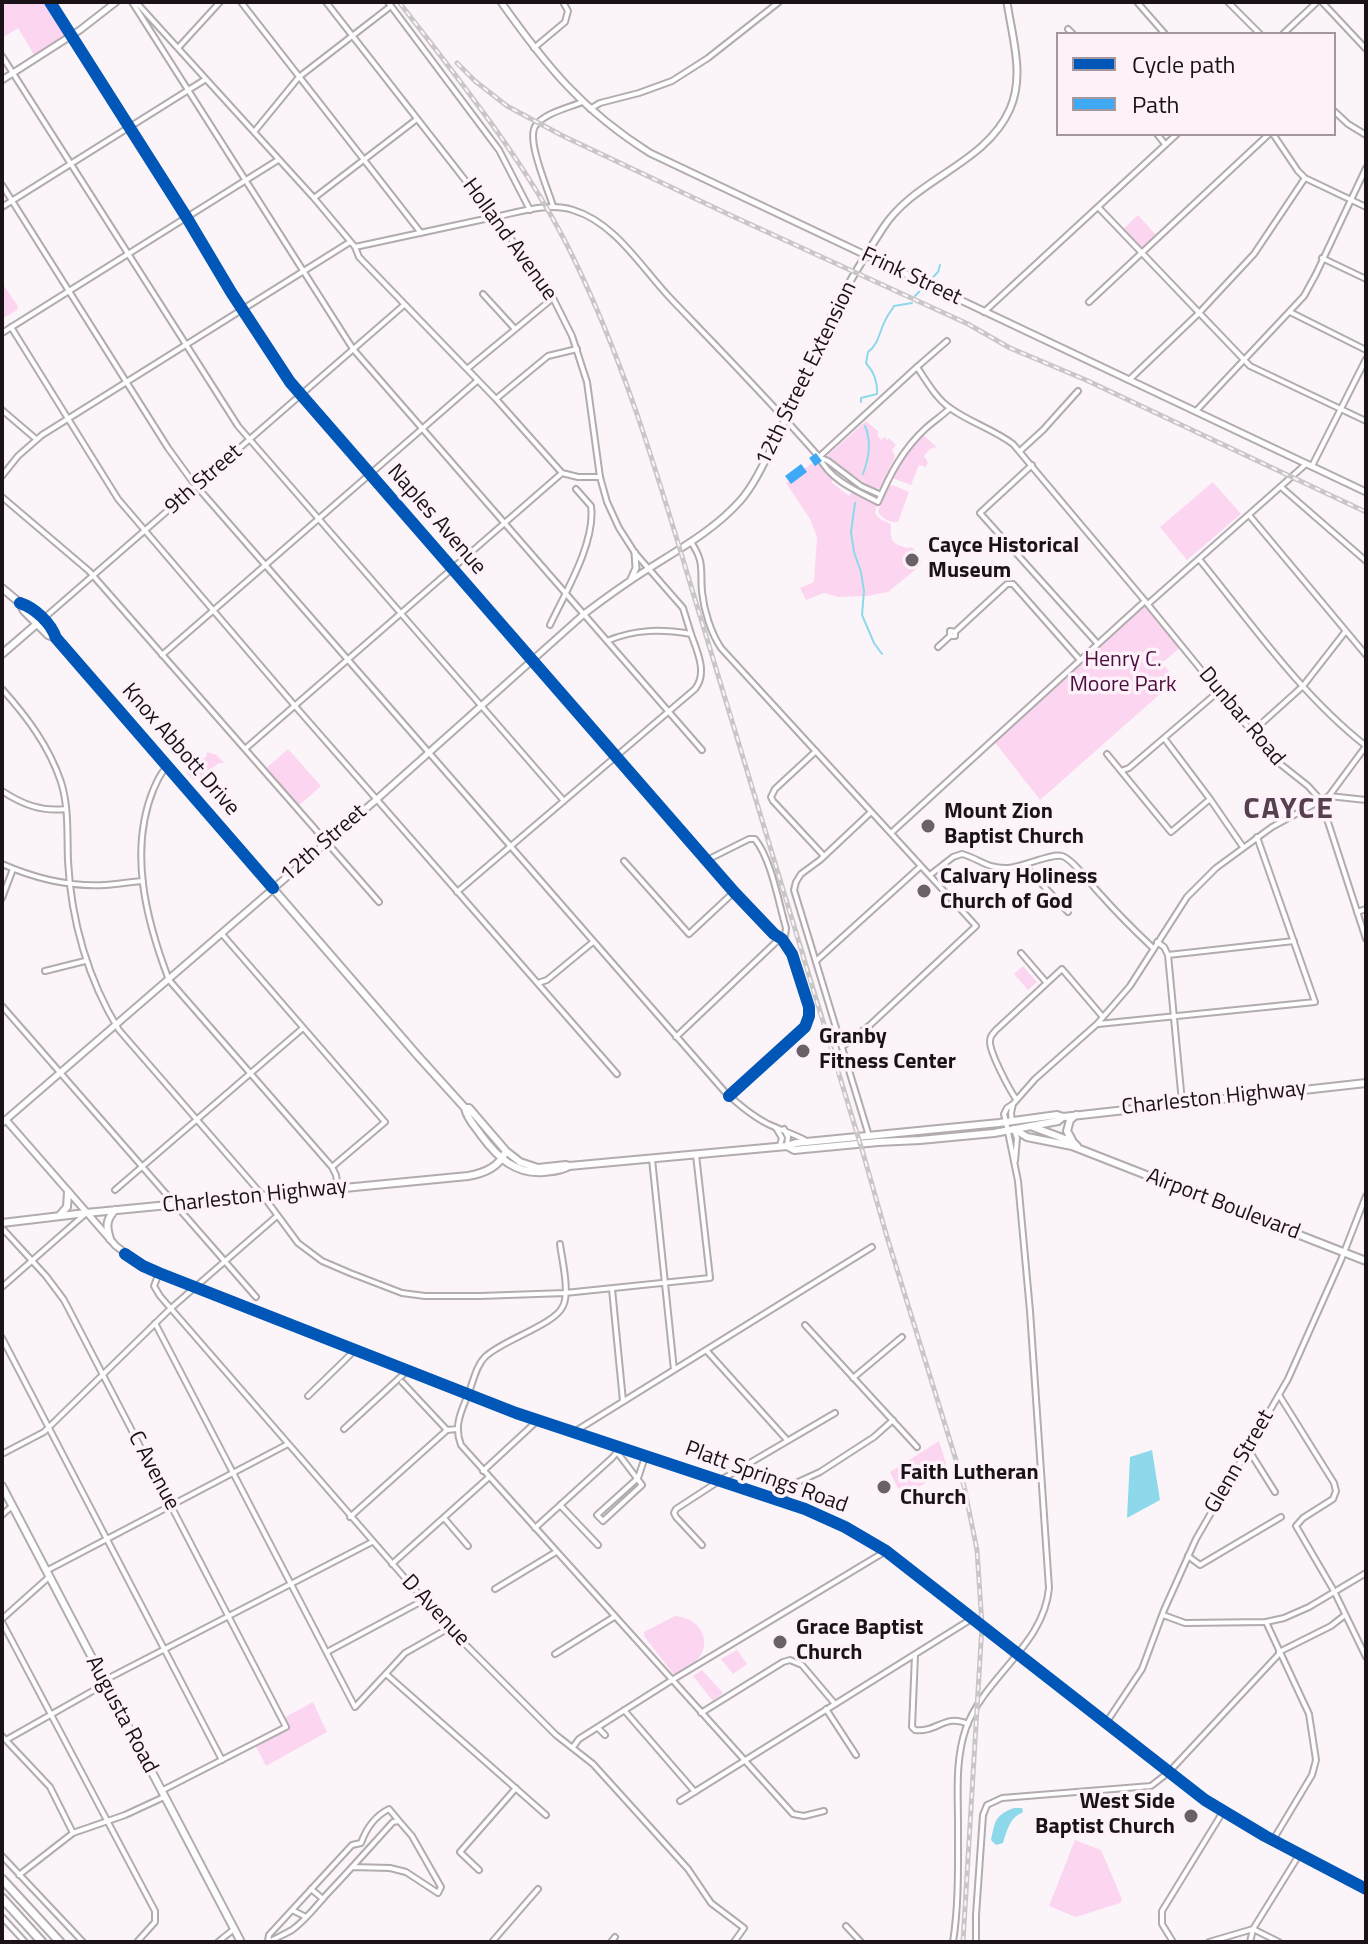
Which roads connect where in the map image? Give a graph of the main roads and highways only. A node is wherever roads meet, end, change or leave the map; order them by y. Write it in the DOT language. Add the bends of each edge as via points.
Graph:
graph roads {
  1 [pos="116,2"];
  2 [pos="501,2"];
  3 [pos="1007,2"];
  4 [pos="2,80"];
  5 [pos="866,257"];
  6 [pos="1366,491"];
  7 [pos="635,553"];
  8 [pos="648,569"];
  9 [pos="630,581"];
  10 [pos="2,588"];
  11 [pos="40,621"];
  12 [pos="2,654"];
  13 [pos="273,888"];
  14 [pos="1366,1083"];
  15 [pos="465,1108"];
  16 [pos="1076,1115"];
  17 [pos="1063,1117"];
  18 [pos="3,1119"];
  19 [pos="1030,1126"];
  20 [pos="485,1127"];
  21 [pos="1010,1129"];
  22 [pos="1073,1142"];
  23 [pos="783,1146"];
  24 [pos="1079,1149"];
  25 [pos="502,1155"];
  26 [pos="68,1192"];
  27 [pos="116,1210"];
  28 [pos="86,1213"];
  29 [pos="59,1216"];
  30 [pos="2,1225"];
  31 [pos="110,1239"];
  32 [pos="1366,1261"];
  33 [pos="2,1486"];
  34 [pos="2,1879"];
  35 [pos="1366,1889"];
  36 [pos="2,1898"];
  37 [pos="42,1942"];
  38 [pos="60,1942"];
  39 [pos="241,1942"];
  1 -- 4 [label="main road"];
  2 -- 5 [label="main road, Frink Street" via="560,80 624,137 665,162"];
  3 -- 5 [label="main road, 12th Street Extension" via="1017,64 1015,94 1000,126 983,146 895,212"];
  5 -- 6 [label="main road, Frink Street"];
  5 -- 8 [label="main road, 12th Street Extension" via="826,326 786,419 743,498 717,524"];
  7 -- 9 [label="main road"];
  8 -- 9 [label="main road, 12th Street"];
  9 -- 13 [label="main road, 12th Street" via="584,614"];
  10 -- 11 [label="main road, Knox Abbott Drive"];
  11 -- 12 [label="main road, 9th Street"];
  11 -- 13 [label="main road, Knox Abbott Drive"];
  13 -- 15 [label="main road, Knox Abbott Drive"];
  13 -- 18 [label="main road, 12th Street"];
  14 -- 16 [label="main road, Charleston Highway"];
  15 -- 20 [label="main road, Knox Abbott Drive"];
  15 -- 25 [label="main road, Charleston Highway" via="485,1140"];
  16 -- 17 [label="main road, Charleston Highway"];
  16 -- 22 [label="main road" via="1067,1131"];
  17 -- 19 [label="main road, Charleston Highway"];
  17 -- 21 [label="main road, Charleston Highway"];
  18 -- 26 [label="main road"];
  19 -- 21 [label="main road, Airport Boulevard"];
  19 -- 22 [label="main road, Airport Boulevard"];
  20 -- 25 [label="main road, Charleston Highway"];
  21 -- 23 [label="main road, Charleston Highway"];
  21 -- 23 [label="main road, Charleston Highway" via="795,1150"];
  21 -- 24 [label="main road, Airport Boulevard"];
  22 -- 24 [label="main road, Airport Boulevard"];
  23 -- 25 [label="main road, Charleston Highway" via="538,1168"];
  24 -- 32 [label="main road, Airport Boulevard"];
  25 -- 27 [label="main road, Charleston Highway" via="487,1172 468,1176"];
  26 -- 28 [label="main road"];
  26 -- 29 [label="main road" via="67,1207"];
  27 -- 28 [label="main road, Charleston Highway"];
  27 -- 31 [label="main road" via="108,1219"];
  28 -- 29 [label="main road, Charleston Highway"];
  28 -- 31 [label="main road"];
  29 -- 30 [label="main road, Charleston Highway"];
  31 -- 35 [label="main road, Platt Springs Road" via="159,1273 468,1395 837,1523 886,1551 1206,1800"];
  33 -- 39 [label="main road, Augusta Road"];
  34 -- 38 [label="highway"];
  36 -- 37 [label="highway"];
}
